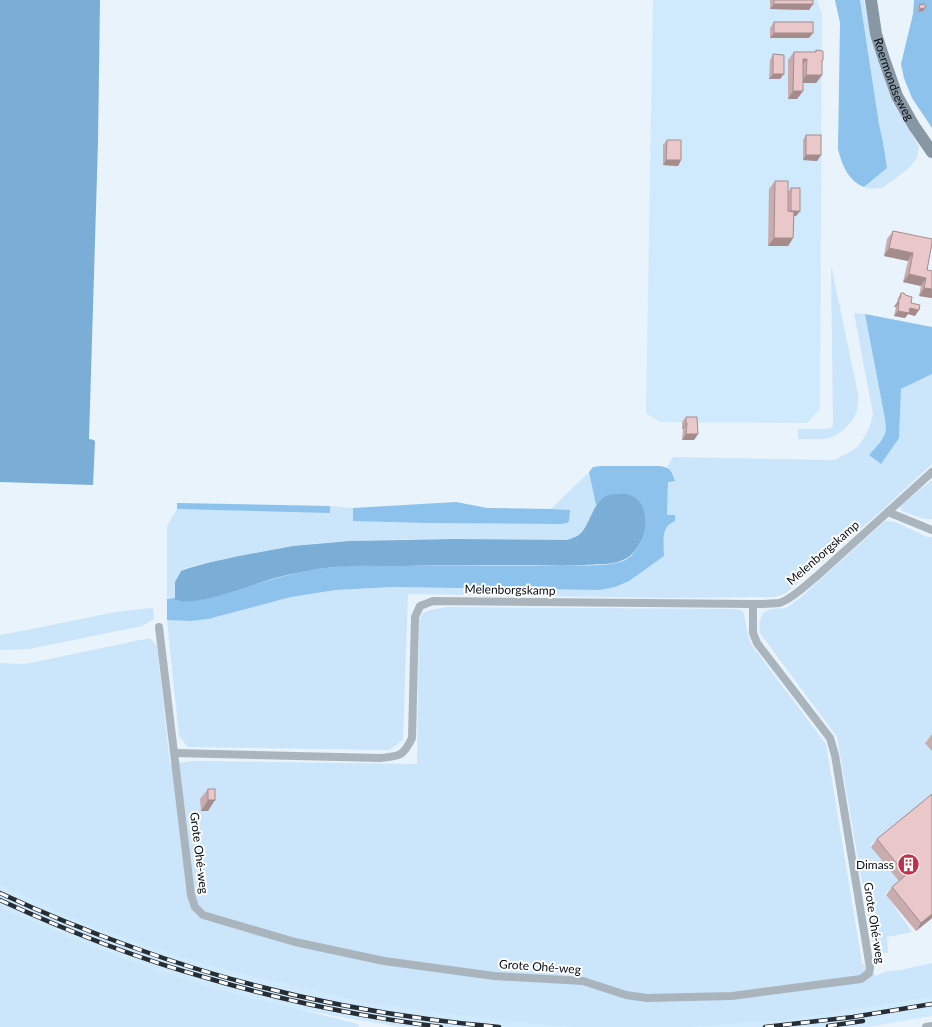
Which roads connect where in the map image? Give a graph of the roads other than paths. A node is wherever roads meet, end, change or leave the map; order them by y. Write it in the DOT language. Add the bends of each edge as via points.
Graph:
graph roads {
  1 [pos="871,0"];
  2 [pos="932,152"];
  3 [pos="932,472"];
  4 [pos="888,512"];
  5 [pos="932,530"];
  6 [pos="753,604"];
  7 [pos="159,627"];
  8 [pos="174,753"];
  9 [pos="932,1026"];
  10 [pos="926,1027"];
  1 -- 2 [label="main road, Roermondseweg" via="876,34 897,96"];
  3 -- 4 [label="street, Melenborgskamp"];
  4 -- 5 [label="street"];
  4 -- 6 [label="street, Melenborgskamp" via="798,592 781,602"];
  6 -- 8 [label="street, Melenborgskamp" via="433,601 420,606 415,617 412,738 407,749 396,756 380,758"];
  6 -- 8 [label="street, Grote Ohé-weg" via="753,633 757,643 830,738 835,754 870,968 869,973 861,979 732,996 647,998 626,995 583,981 494,976 384,961 296,942 212,918 203,915 194,907 191,895"];
  7 -- 8 [label="street, Grote Ohé-weg"];
  9 -- 10 [label="street"];
}
